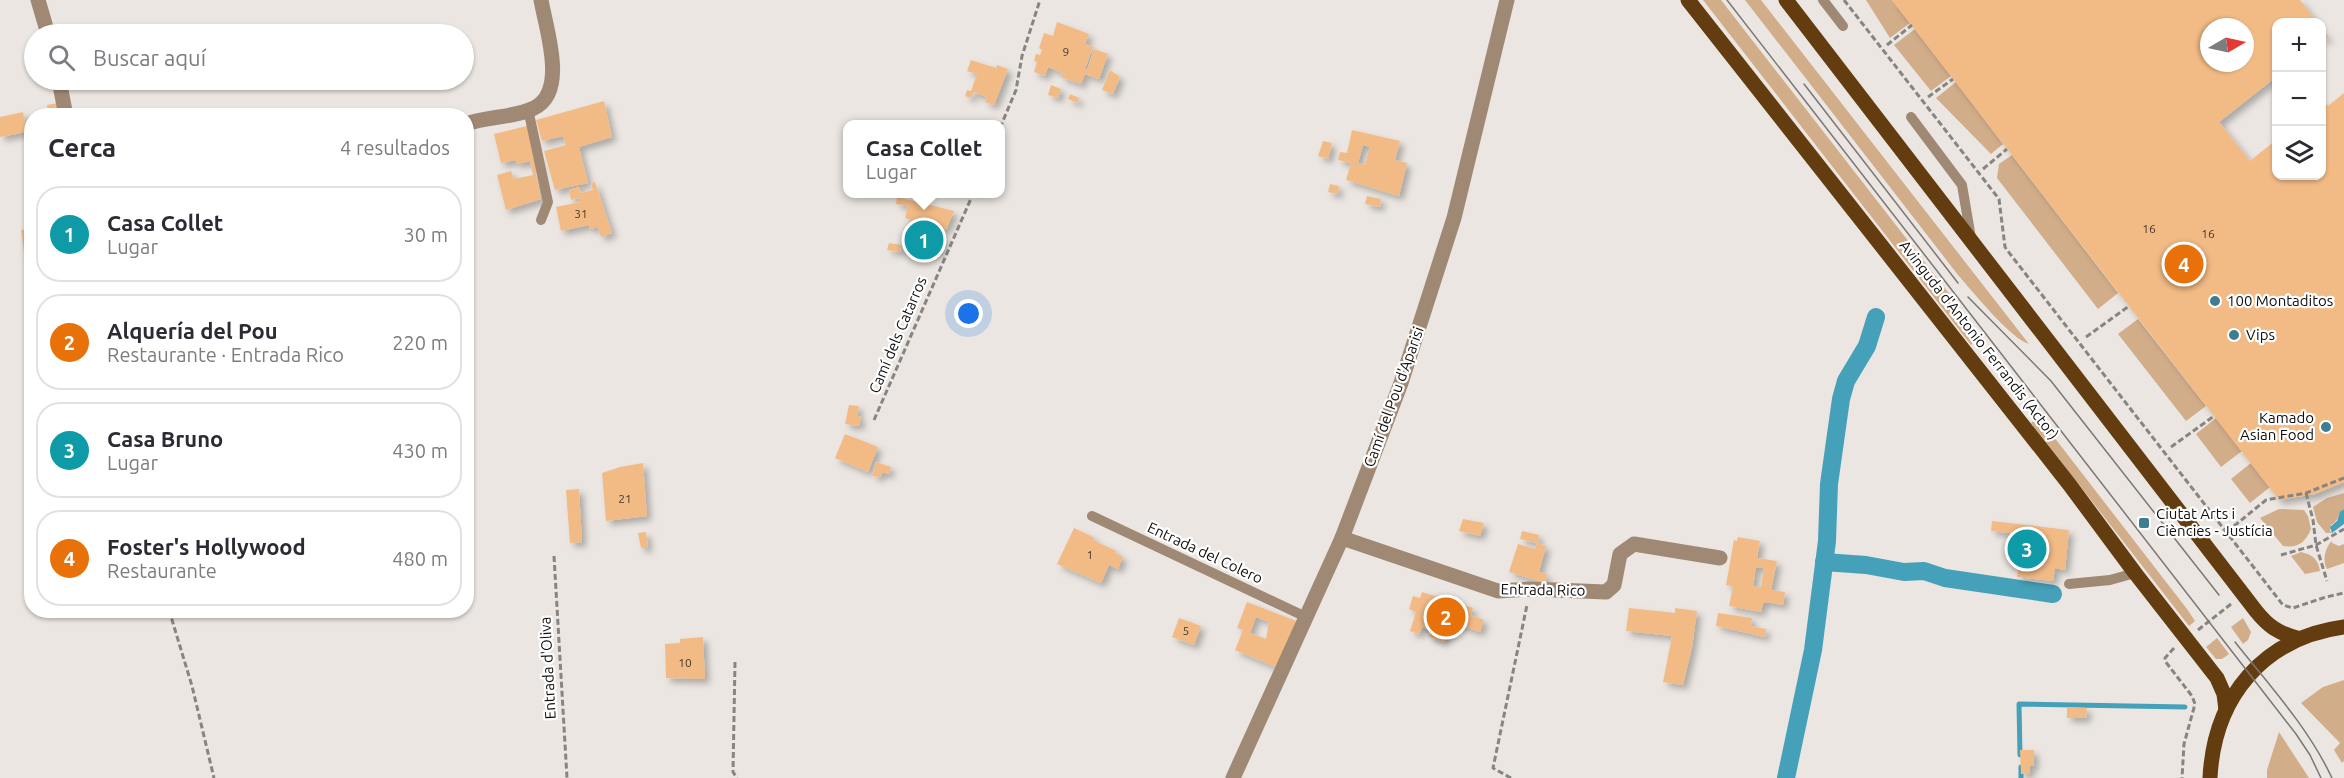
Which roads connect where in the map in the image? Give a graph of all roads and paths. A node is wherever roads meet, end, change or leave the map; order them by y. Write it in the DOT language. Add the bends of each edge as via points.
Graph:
graph roads {
  1 [pos="38,0"];
  2 [pos="541,0"];
  3 [pos="1040,0"];
  4 [pos="1507,0"];
  5 [pos="1688,0"];
  6 [pos="1786,0"];
  7 [pos="1823,0"];
  8 [pos="1844,0"];
  9 [pos="45,24"];
  10 [pos="1912,25"];
  11 [pos="1843,26"];
  12 [pos="1887,45"];
  13 [pos="1953,79"];
  14 [pos="61,90"];
  15 [pos="1928,98"];
  16 [pos="64,108"];
  17 [pos="528,110"];
  18 [pos="1911,117"];
  19 [pos="1003,120"];
  20 [pos="474,122"];
  21 [pos="2007,149"];
  22 [pos="1983,168"];
  23 [pos="971,198"];
  24 [pos="542,220"];
  25 [pos="1971,242"];
  26 [pos="2129,306"];
  27 [pos="2086,337"];
  28 [pos="2214,416"];
  29 [pos="874,420"];
  30 [pos="2171,447"];
  31 [pos="2344,478"];
  32 [pos="2306,493"];
  33 [pos="1092,516"];
  34 [pos="2234,526"];
  35 [pos="2344,529"];
  36 [pos="1342,538"];
  37 [pos="2316,545"];
  38 [pos="2281,555"];
  39 [pos="554,556"];
  40 [pos="1720,558"];
  41 [pos="2134,573"];
  42 [pos="2263,579"];
  43 [pos="2327,581"];
  44 [pos="2258,583"];
  45 [pos="2069,584"];
  46 [pos="1521,590"];
  47 [pos="2344,593"];
  48 [pos="2231,604"];
  49 [pos="1306,617"];
  50 [pos="171,618"];
  51 [pos="2344,627"];
  52 [pos="2195,632"];
  53 [pos="2297,638"];
  54 [pos="2172,650"];
  55 [pos="735,662"];
  56 [pos="2226,710"];
  57 [pos="2209,776"];
  58 [pos="214,778"];
  59 [pos="567,778"];
  60 [pos="737,778"];
  61 [pos="1233,778"];
  62 [pos="1511,778"];
  63 [pos="2182,778"];
  1 -- 9 [label="street"];
  2 -- 17 [label="street" via="555,74 548,96"];
  3 -- 19 [label="path" via="1016,90"];
  4 -- 36 [label="street, Camí del Pou d'Aparisi" via="1454,218 1401,383"];
  5 -- 41 [label="main road, Avinguda d'Antonio Ferrandis (Actor)" via="2069,484"];
  6 -- 25 [label="main road"];
  7 -- 11 [label="lane"];
  8 -- 42 [label="path" via="1999,199 2005,247"];
  10 -- 12 [label="path"];
  13 -- 15 [label="path"];
  14 -- 16 [label="street"];
  17 -- 20 [label="street"];
  17 -- 24 [label="lane" via="548,202"];
  18 -- 25 [label="lane" via="1962,185"];
  21 -- 22 [label="path"];
  23 -- 29 [label="path, Camí dels Catarros"];
  25 -- 53 [label="main road" via="2267,624 2280,634"];
  26 -- 27 [label="path"];
  28 -- 30 [label="path"];
  31 -- 32 [label="path"];
  32 -- 34 [label="path" via="2266,501"];
  32 -- 37 [label="path"];
  33 -- 49 [label="lane, Entrada del Colero"];
  35 -- 37 [label="path"];
  36 -- 46 [label="street, Entrada Rico" via="1498,591"];
  36 -- 49 [label="street, Camí del Pou d'Aparisi"];
  37 -- 38 [label="path"];
  37 -- 43 [label="path"];
  39 -- 59 [label="path, Entrada d'Oliva"];
  40 -- 46 [label="street, Entrada Rico" via="1634,544 1620,554 1614,585 1606,592"];
  41 -- 45 [label="lane"];
  41 -- 56 [label="main road, Avinguda d'Antonio Ferrandis (Actor)" via="2217,678"];
  42 -- 44 [label="path"];
  42 -- 47 [label="path" via="2288,608"];
  46 -- 62 [label="path" via="1527,603 1493,768"];
  48 -- 52 [label="path"];
  49 -- 61 [label="street, Camí del Pou d'Aparisi"];
  50 -- 58 [label="path"];
  51 -- 53 [label="main road"];
  53 -- 56 [label="main road" via="2264,659"];
  54 -- 63 [label="path" via="2165,661 2195,704 2184,744"];
  55 -- 60 [label="path"];
  56 -- 57 [label="main road"];
}
